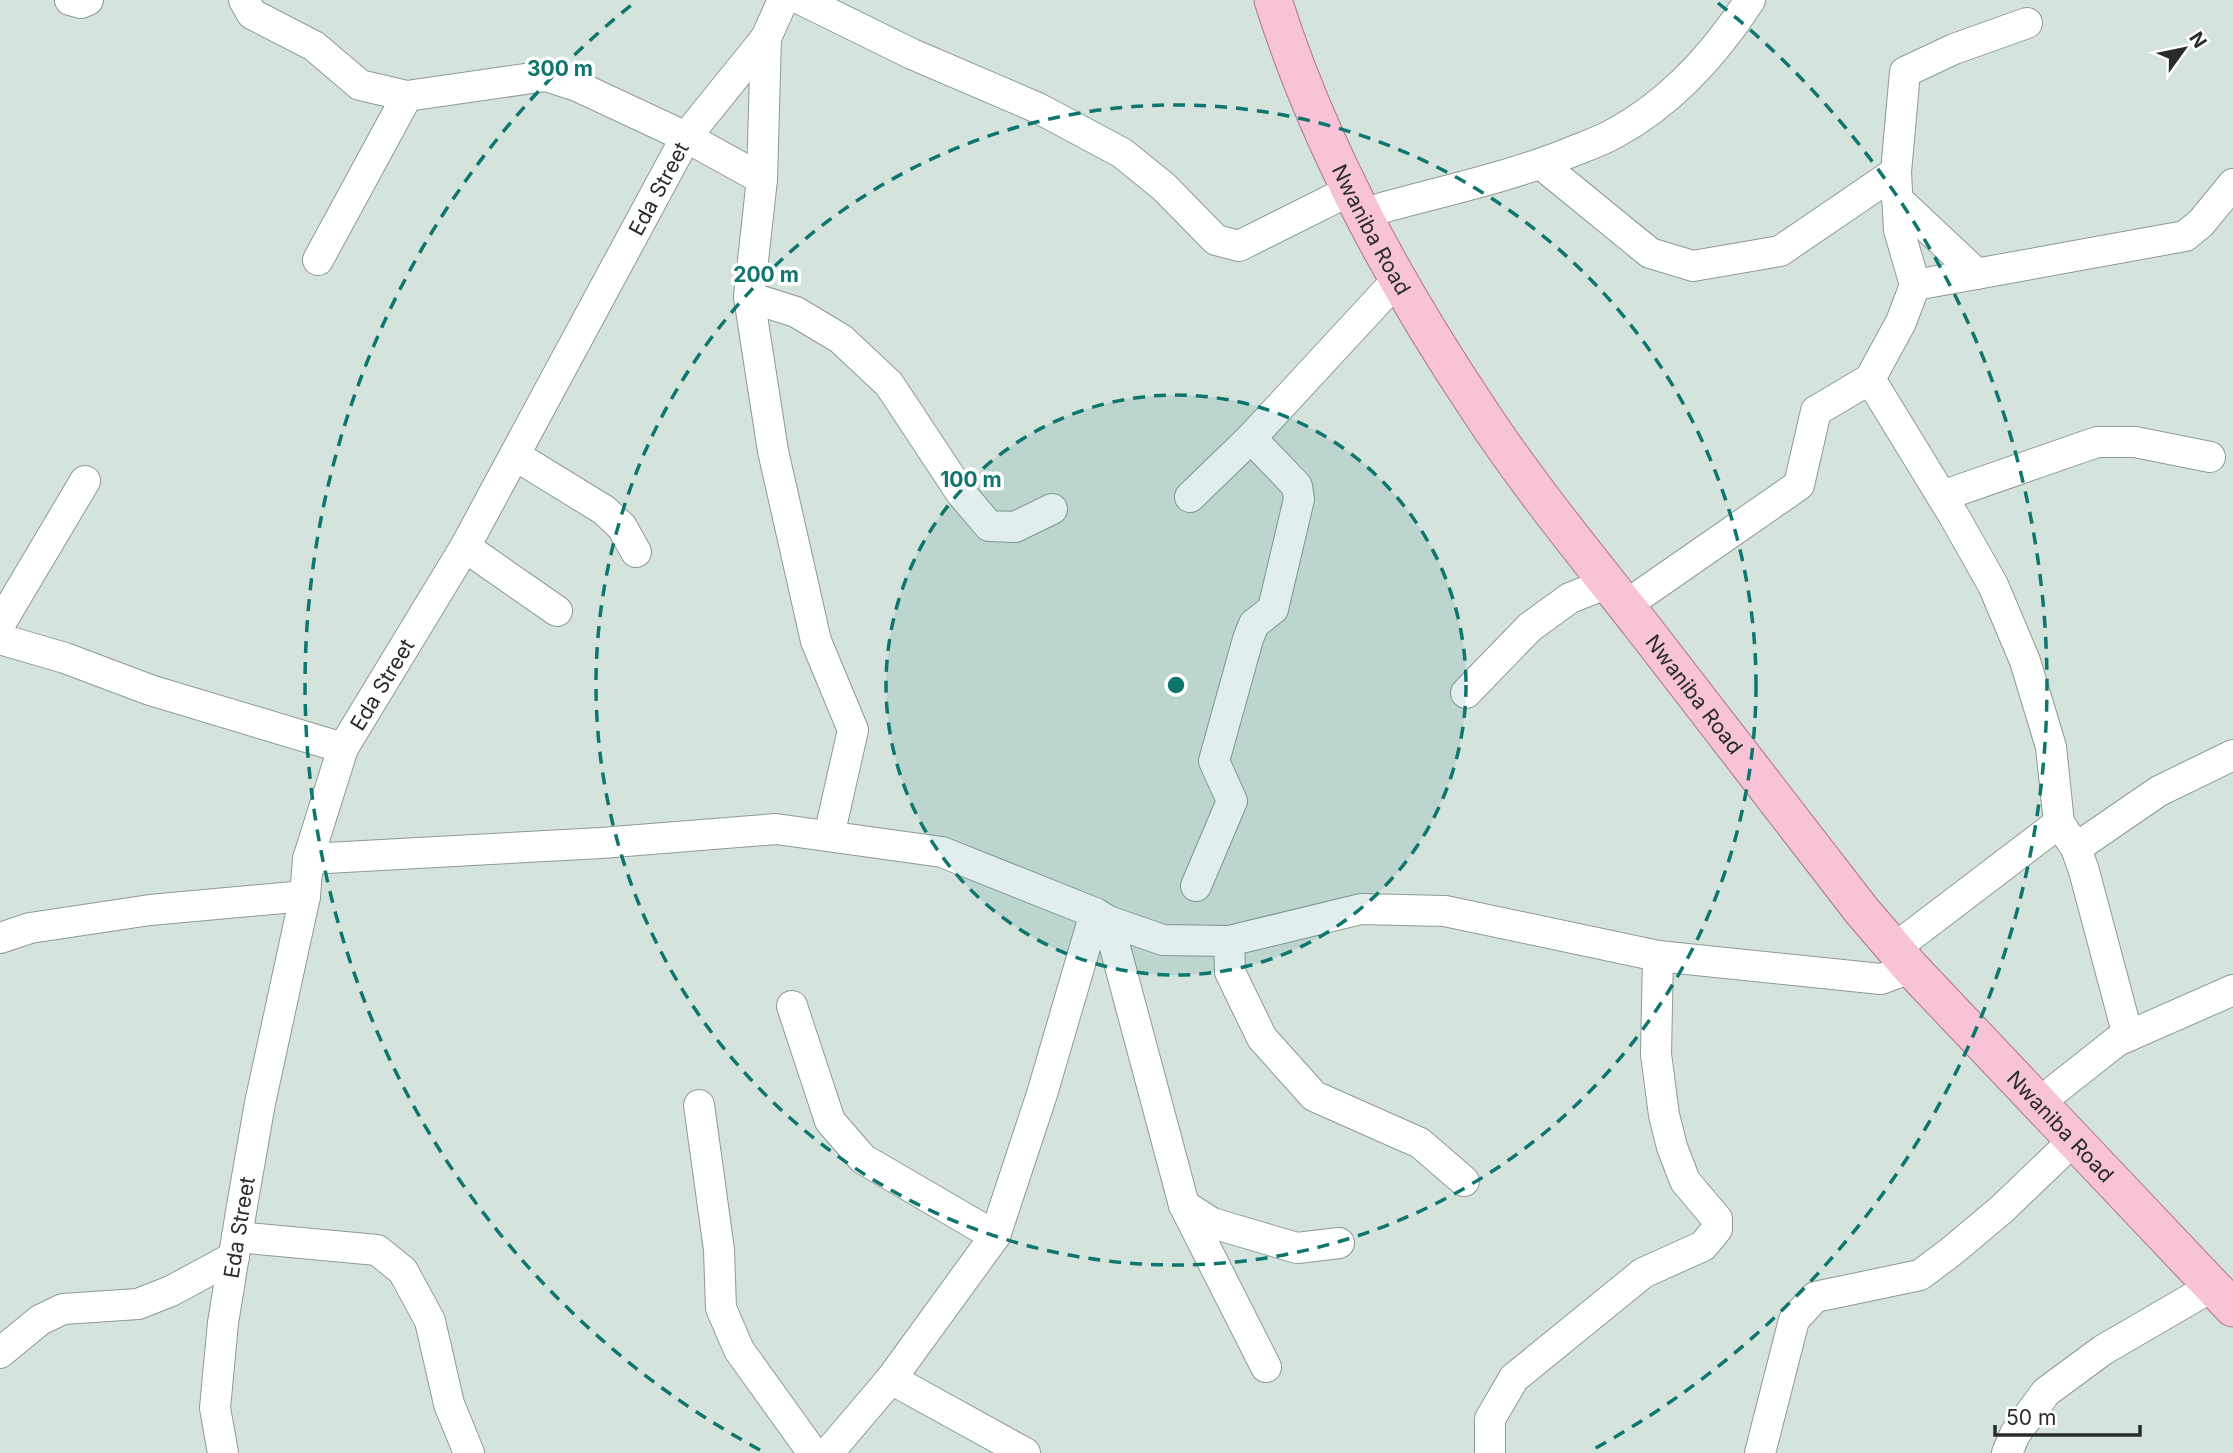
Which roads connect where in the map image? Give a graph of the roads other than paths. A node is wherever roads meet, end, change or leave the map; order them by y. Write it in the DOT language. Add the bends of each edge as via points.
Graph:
graph roads {
  1 [pos="70,0"];
  2 [pos="88,0"];
  3 [pos="244,0"];
  4 [pos="783,0"];
  5 [pos="803,0"];
  6 [pos="1273,0"];
  7 [pos="1296,0"];
  8 [pos="1750,0"];
  9 [pos="2026,23"];
  10 [pos="766,38"];
  11 [pos="407,96"];
  12 [pos="686,137"];
  13 [pos="1541,164"];
  14 [pos="762,179"];
  15 [pos="2233,184"];
  16 [pos="1897,186"];
  17 [pos="1351,190"];
  18 [pos="1382,208"];
  19 [pos="318,260"];
  20 [pos="1977,274"];
  21 [pos="1398,279"];
  22 [pos="1915,285"];
  23 [pos="749,297"];
  24 [pos="1870,379"];
  25 [pos="1251,438"];
  26 [pos="516,456"];
  27 [pos="2210,457"];
  28 [pos="85,481"];
  29 [pos="1942,496"];
  30 [pos="1190,497"];
  31 [pos="1052,509"];
  32 [pos="466,547"];
  33 [pos="636,552"];
  34 [pos="1608,583"];
  35 [pos="1642,594"];
  36 [pos="557,611"];
  37 [pos="0,624"];
  38 [pos="0,639"];
  39 [pos="1466,693"];
  40 [pos="343,748"];
  41 [pos="2233,755"];
  42 [pos="2059,823"];
  43 [pos="829,836"];
  44 [pos="2076,848"];
  45 [pos="308,859"];
  46 [pos="1196,886"];
  47 [pos="305,896"];
  48 [pos="1102,917"];
  49 [pos="0,939"];
  50 [pos="1228,941"];
  51 [pos="1906,951"];
  52 [pos="1658,956"];
  53 [pos="2233,990"];
  54 [pos="792,1006"];
  55 [pos="2128,1036"];
  56 [pos="2055,1090"];
  57 [pos="699,1105"];
  58 [pos="2074,1140"];
  59 [pos="1464,1181"];
  60 [pos="1184,1205"];
  61 [pos="995,1236"];
  62 [pos="1339,1243"];
  63 [pos="235,1247"];
  64 [pos="2226,1292"];
  65 [pos="0,1353"];
  66 [pos="1266,1367"];
  67 [pos="891,1379"];
  68 [pos="223,1453"];
  69 [pos="468,1453"];
  70 [pos="813,1453"];
  71 [pos="828,1453"];
  72 [pos="1025,1453"];
  73 [pos="1490,1453"];
  74 [pos="1760,1453"];
  75 [pos="2007,1453"];
  1 -- 2 [label="street"];
  3 -- 11 [label="street" via="252,14 314,46 360,85"];
  4 -- 10 [label="street, Eda Street"];
  5 -- 17 [label="street" via="912,54 1038,108 1122,153 1164,187 1216,240 1239,246"];
  6 -- 17 [label="main road, Nwaniba Road" via="1303,83"];
  7 -- 18 [label="main road"];
  8 -- 13 [label="street" via="1705,63 1654,108 1614,134"];
  9 -- 16 [label="street" via="1905,72"];
  10 -- 12 [label="street, Eda Street"];
  10 -- 14 [label="street"];
  11 -- 12 [label="street" via="546,76"];
  11 -- 19 [label="street"];
  12 -- 14 [label="street"];
  12 -- 26 [label="street, Eda Street"];
  13 -- 16 [label="street" via="1650,253 1693,266 1780,251"];
  13 -- 18 [label="street"];
  14 -- 23 [label="street"];
  15 -- 20 [label="street" via="2185,236"];
  16 -- 20 [label="street"];
  16 -- 22 [label="street" via="1899,230"];
  17 -- 21 [label="main road, Nwaniba Road"];
  18 -- 35 [label="main road" via="1490,389"];
  20 -- 22 [label="street"];
  21 -- 25 [label="street"];
  21 -- 34 [label="main road, Nwaniba Road" via="1480,412"];
  22 -- 24 [label="street"];
  23 -- 31 [label="street" via="796,312 841,339 889,384 961,494 989,526 1014,527"];
  23 -- 43 [label="street" via="773,451 816,641 853,730"];
  24 -- 29 [label="street"];
  24 -- 35 [label="street" via="1816,411 1799,485"];
  25 -- 30 [label="street"];
  25 -- 46 [label="street" via="1297,486 1299,499 1273,609 1254,625 1248,639 1214,761 1232,802"];
  26 -- 32 [label="street, Eda Street"];
  26 -- 33 [label="street" via="604,510 622,527"];
  27 -- 29 [label="street" via="2135,442 2096,443"];
  28 -- 37 [label="street"];
  29 -- 42 [label="street" via="1993,585 2025,661 2051,747"];
  32 -- 36 [label="street"];
  32 -- 40 [label="street, Eda Street"];
  34 -- 39 [label="street" via="1570,598 1530,627"];
  34 -- 51 [label="main road, Nwaniba Road" via="1862,911"];
  35 -- 51 [label="main road"];
  38 -- 40 [label="street"];
  40 -- 45 [label="street, Eda Street"];
  41 -- 44 [label="street" via="2159,791"];
  42 -- 44 [label="street"];
  42 -- 51 [label="street"];
  43 -- 45 [label="street" via="776,829 601,844"];
  43 -- 48 [label="street" via="943,852"];
  44 -- 55 [label="street"];
  45 -- 47 [label="street, Eda Street"];
  47 -- 49 [label="street" via="149,910 30,928"];
  47 -- 63 [label="street, Eda Street" via="260,1103"];
  48 -- 50 [label="street" via="1163,940"];
  48 -- 60 [label="street"];
  48 -- 61 [label="street"];
  50 -- 52 [label="street" via="1361,909 1445,911"];
  50 -- 59 [label="street" via="1230,972 1262,1038 1314,1096 1420,1143"];
  51 -- 52 [label="street" via="1881,979"];
  51 -- 56 [label="main road"];
  51 -- 58 [label="main road, Nwaniba Road"];
  52 -- 73 [label="street" via="1656,1054 1664,1115 1685,1181 1717,1219 1717,1229 1703,1246 1643,1273 1514,1378 1490,1419"];
  53 -- 55 [label="street"];
  54 -- 61 [label="street" via="830,1121 863,1159"];
  55 -- 56 [label="street"];
  56 -- 64 [label="main road"];
  57 -- 70 [label="street" via="719,1250 721,1308 739,1350"];
  58 -- 64 [label="main road, Nwaniba Road"];
  58 -- 74 [label="street" via="2001,1209 1920,1275 1815,1297 1794,1320"];
  60 -- 62 [label="street" via="1212,1223 1297,1248"];
  60 -- 66 [label="street"];
  61 -- 67 [label="street"];
  63 -- 65 [label="street" via="172,1291 138,1304 63,1309 40,1320"];
  63 -- 68 [label="street, Eda Street" via="215,1408"];
  63 -- 69 [label="street" via="377,1250 403,1271 430,1321 449,1404"];
  64 -- 75 [label="street" via="2103,1350 2046,1392"];
  67 -- 71 [label="street"];
  67 -- 72 [label="street"];
}
